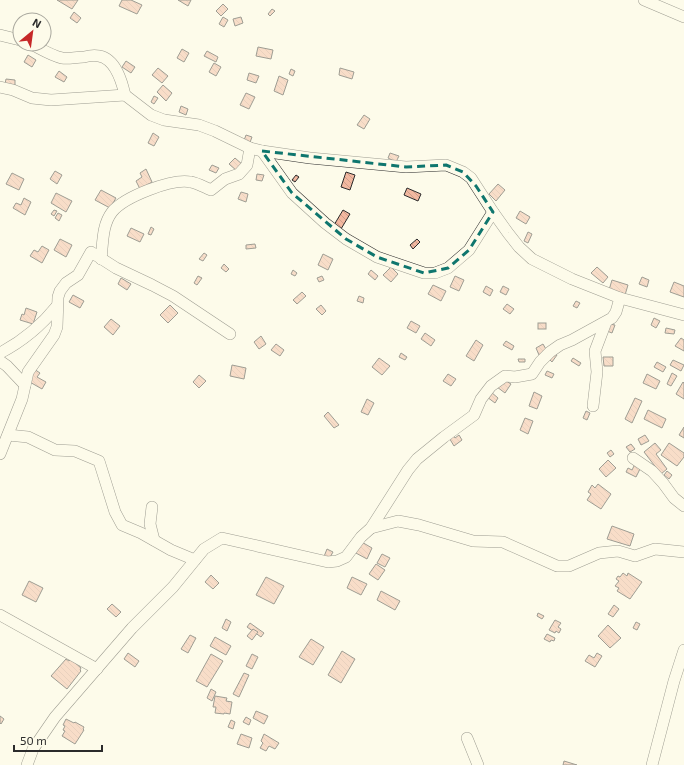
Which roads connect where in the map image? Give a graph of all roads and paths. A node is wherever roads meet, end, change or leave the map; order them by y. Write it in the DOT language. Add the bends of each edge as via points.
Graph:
graph roads {
  1 [pos="644,0"];
  2 [pos="684,17"];
  3 [pos="0,35"];
  4 [pos="12,38"];
  5 [pos="48,52"];
  6 [pos="0,87"];
  7 [pos="125,96"];
  8 [pos="250,148"];
  9 [pos="262,151"];
  10 [pos="493,212"];
  11 [pos="101,259"];
  12 [pos="620,298"];
  13 [pos="57,306"];
  14 [pos="684,315"];
  15 [pos="606,322"];
  16 [pos="230,334"];
  17 [pos="0,353"];
  18 [pos="0,360"];
  19 [pos="25,385"];
  20 [pos="593,406"];
  21 [pos="8,435"];
  22 [pos="0,454"];
  23 [pos="633,458"];
  24 [pos="684,506"];
  25 [pos="152,507"];
  26 [pos="371,528"];
  27 [pos="154,540"];
  28 [pos="684,552"];
  29 [pos="195,560"];
  30 [pos="0,615"];
  31 [pos="684,650"];
  32 [pos="97,669"];
  33 [pos="467,738"];
  34 [pos="27,765"];
  35 [pos="478,765"];
  36 [pos="652,765"];
  1 -- 2 [label="street"];
  3 -- 4 [label="street"];
  5 -- 7 [label="street" via="61,58 103,57 111,63 118,74"];
  6 -- 7 [label="street" via="32,98 51,100"];
  7 -- 8 [label="street" via="151,115 164,120 199,125"];
  8 -- 9 [label="street"];
  8 -- 11 [label="street" via="247,165 239,174 226,179 211,190 190,182 170,183 130,198 113,211 103,235"];
  9 -- 10 [label="street" via="406,167 446,165 471,178"];
  9 -- 10 [label="street" via="292,193 325,223 377,257 424,273 435,273 448,268 469,250"];
  10 -- 12 [label="street" via="519,247 532,258 572,279"];
  11 -- 13 [label="street" via="90,252 78,275 60,291"];
  11 -- 16 [label="street" via="173,296"];
  12 -- 14 [label="street"];
  12 -- 15 [label="street" via="616,312"];
  13 -- 17 [label="street" via="26,337"];
  13 -- 19 [label="street" via="57,327 54,335 32,365"];
  15 -- 20 [label="street" via="595,351 597,372"];
  15 -- 26 [label="street" via="550,352 532,374 505,376 496,382 481,399 474,415 417,459"];
  18 -- 19 [label="street"];
  19 -- 21 [label="street"];
  21 -- 22 [label="street"];
  21 -- 27 [label="street" via="28,436 55,450 75,450 99,461 115,512 122,525"];
  23 -- 24 [label="street" via="652,471"];
  25 -- 27 [label="street" via="150,524"];
  26 -- 28 [label="street" via="398,522 419,525 473,542 503,542 556,566 569,566 599,553 618,551 635,556 655,549"];
  26 -- 29 [label="street" via="346,557 337,561 317,560 222,538 204,549"];
  27 -- 29 [label="street"];
  29 -- 32 [label="street"];
  30 -- 32 [label="street"];
  31 -- 36 [label="street"];
  32 -- 34 [label="street" via="55,717 33,749"];
  33 -- 35 [label="street"];
}
